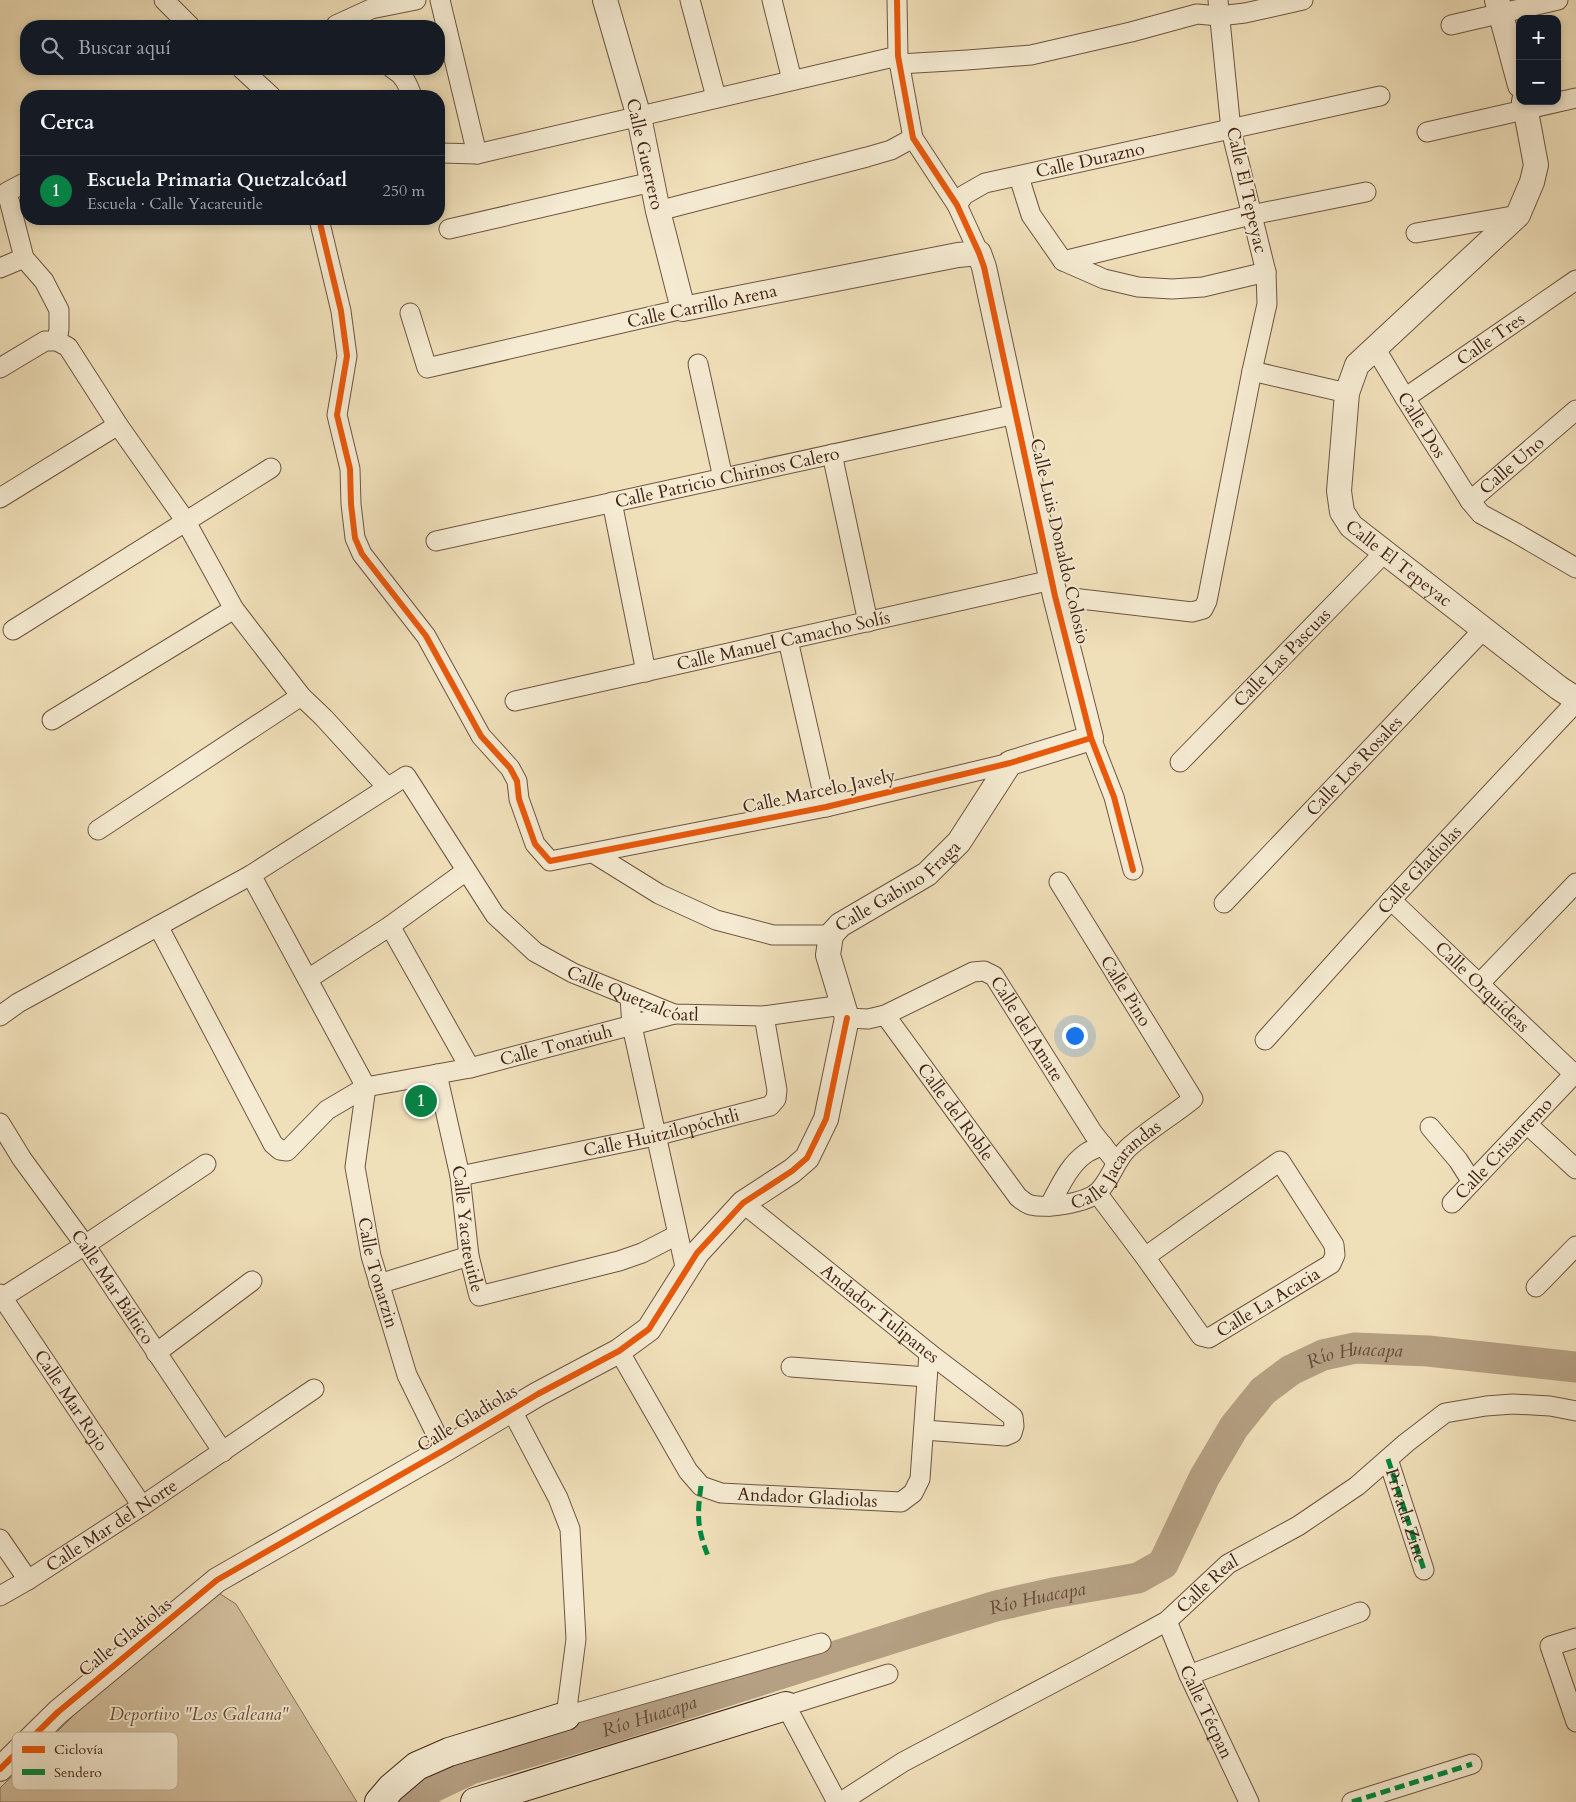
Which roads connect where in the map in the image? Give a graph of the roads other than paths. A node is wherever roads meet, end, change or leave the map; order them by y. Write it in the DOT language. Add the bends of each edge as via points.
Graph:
graph roads {
  1 [pos="164,0"];
  2 [pos="416,0"];
  3 [pos="440,0"];
  4 [pos="605,0"];
  5 [pos="690,0"];
  6 [pos="772,0"];
  7 [pos="897,0"];
  8 [pos="1303,0"];
  9 [pos="1558,0"];
  10 [pos="398,2"];
  11 [pos="368,4"];
  12 [pos="1499,7"];
  13 [pos="1218,8"];
  14 [pos="184,20"];
  15 [pos="344,20"];
  16 [pos="445,20"];
  17 [pos="445,21"];
  18 [pos="1450,25"];
  19 [pos="898,60"];
  20 [pos="1516,70"];
  21 [pos="248,75"];
  22 [pos="402,75"];
  23 [pos="792,80"];
  24 [pos="265,90"];
  25 [pos="410,90"];
  26 [pos="1380,96"];
  27 [pos="716,97"];
  28 [pos="1576,98"];
  29 [pos="1525,106"];
  30 [pos="639,117"];
  31 [pos="1231,130"];
  32 [pos="1427,132"];
  33 [pos="913,138"];
  34 [pos="445,153"];
  35 [pos="477,154"];
  36 [pos="1019,177"];
  37 [pos="652,182"];
  38 [pos="20,185"];
  39 [pos="1366,192"];
  40 [pos="957,205"];
  41 [pos="658,211"];
  42 [pos="1251,215"];
  43 [pos="1518,215"];
  44 [pos="320,225"];
  45 [pos="449,229"];
  46 [pos="1416,233"];
  47 [pos="979,252"];
  48 [pos="24,258"];
  49 [pos="1064,261"];
  50 [pos="0,268"];
  51 [pos="1266,272"];
  52 [pos="1576,280"];
  53 [pos="683,309"];
  54 [pos="410,313"];
  55 [pos="57,341"];
  56 [pos="1375,348"];
  57 [pos="698,364"];
  58 [pos="0,368"];
  59 [pos="1252,371"];
  60 [pos="1347,393"];
  61 [pos="1404,398"];
  62 [pos="1575,412"];
  63 [pos="1016,414"];
  64 [pos="118,425"];
  65 [pos="832,454"];
  66 [pos="270,468"];
  67 [pos="723,478"];
  68 [pos="0,498"];
  69 [pos="1470,501"];
  70 [pos="612,502"];
  71 [pos="185,520"];
  72 [pos="436,540"];
  73 [pos="1385,552"];
  74 [pos="1575,567"];
  75 [pos="1054,588"];
  76 [pos="234,609"];
  77 [pos="868,622"];
  78 [pos="13,630"];
  79 [pos="1483,630"];
  80 [pos="788,640"];
  81 [pos="646,672"];
  82 [pos="301,696"];
  83 [pos="1576,700"];
  84 [pos="515,701"];
  85 [pos="52,720"];
  86 [pos="1091,738"];
  87 [pos="1180,762"];
  88 [pos="1010,763"];
  89 [pos="387,788"];
  90 [pos="826,807"];
  91 [pos="98,830"];
  92 [pos="593,853"];
  93 [pos="1133,870"];
  94 [pos="466,872"];
  95 [pos="251,874"];
  96 [pos="1058,882"];
  97 [pos="1576,883"];
  98 [pos="1391,900"];
  99 [pos="1224,903"];
  100 [pos="158,926"];
  101 [pos="390,926"];
  102 [pos="832,935"];
  103 [pos="308,979"];
  104 [pos="1480,983"];
  105 [pos="630,996"];
  106 [pos="845,1012"];
  107 [pos="674,1014"];
  108 [pos="885,1015"];
  109 [pos="0,1016"];
  110 [pos="764,1016"];
  111 [pos="632,1026"];
  112 [pos="1265,1040"];
  113 [pos="470,1068"];
  114 [pos="1575,1073"];
  115 [pos="437,1074"];
  116 [pos="366,1086"];
  117 [pos="1193,1099"];
  118 [pos="0,1123"];
  119 [pos="1527,1124"];
  120 [pos="1430,1127"];
  121 [pos="655,1136"];
  122 [pos="1103,1145"];
  123 [pos="1116,1162"];
  124 [pos="206,1164"];
  125 [pos="1576,1169"];
  126 [pos="460,1176"];
  127 [pos="1472,1182"];
  128 [pos="1097,1193"];
  129 [pos="743,1203"];
  130 [pos="1452,1204"];
  131 [pos="1029,1205"];
  132 [pos="1049,1206"];
  133 [pos="677,1235"];
  134 [pos="85,1245"];
  135 [pos="1576,1246"];
  136 [pos="469,1256"];
  137 [pos="1145,1256"];
  138 [pos="686,1271"];
  139 [pos="252,1281"];
  140 [pos="379,1284"];
  141 [pos="1536,1287"];
  142 [pos="1,1297"];
  143 [pos="619,1351"];
  144 [pos="156,1353"];
  145 [pos="929,1353"];
  146 [pos="790,1366"];
  147 [pos="928,1377"];
  148 [pos="314,1389"];
  149 [pos="512,1410"];
  150 [pos="1576,1411"];
  151 [pos="924,1430"];
  152 [pos="444,1450"];
  153 [pos="223,1452"];
  154 [pos="1388,1459"];
  155 [pos="142,1506"];
  156 [pos="0,1539"];
  157 [pos="1424,1570"];
  158 [pos="28,1580"];
  159 [pos="0,1596"];
  160 [pos="1360,1612"];
  161 [pos="1167,1621"];
  162 [pos="1576,1638"];
  163 [pos="821,1643"];
  164 [pos="888,1674"];
  165 [pos="1189,1675"];
  166 [pos="786,1706"];
  167 [pos="566,1716"];
  168 [pos="1576,1722"];
  169 [pos="38,1732"];
  170 [pos="12,1757"];
  171 [pos="1472,1764"];
  172 [pos="0,1769"];
  173 [pos="379,1802"];
  174 [pos="475,1802"];
  175 [pos="838,1802"];
  176 [pos="841,1802"];
  177 [pos="1249,1802"];
  178 [pos="1352,1802"];
  1 -- 14 [label="street"];
  2 -- 10 [label="street"];
  3 -- 16 [label="street"];
  4 -- 30 [label="street, Calle Guerrero"];
  5 -- 27 [label="street"];
  6 -- 23 [label="street"];
  7 -- 19 [label="street"];
  8 -- 13 [label="street" via="1245,13"];
  9 -- 12 [label="street"];
  10 -- 11 [label="street"];
  11 -- 15 [label="street"];
  12 -- 18 [label="street"];
  12 -- 20 [label="street"];
  13 -- 19 [label="street" via="1031,55 967,60"];
  13 -- 31 [label="street, Calle El Tepeyac"];
  17 -- 35 [label="street"];
  19 -- 23 [label="street"];
  19 -- 33 [label="street"];
  21 -- 24 [label="street"];
  22 -- 25 [label="street"];
  23 -- 27 [label="street"];
  26 -- 31 [label="street, Calle Durazno"];
  27 -- 30 [label="street"];
  28 -- 29 [label="street"];
  29 -- 32 [label="street"];
  29 -- 43 [label="street" via="1536,165"];
  30 -- 35 [label="street"];
  30 -- 37 [label="street, Calle Guerrero"];
  31 -- 36 [label="street, Calle Durazno"];
  31 -- 42 [label="street, Calle El Tepeyac"];
  33 -- 40 [label="street"];
  33 -- 41 [label="street" via="891,150 867,157"];
  34 -- 35 [label="street"];
  36 -- 40 [label="street, Calle Durazno" via="985,183 964,195"];
  36 -- 49 [label="street" via="1031,215"];
  37 -- 41 [label="street, Calle Guerrero"];
  37 -- 45 [label="street"];
  38 -- 48 [label="street" via="7,192"];
  39 -- 42 [label="street"];
  40 -- 47 [label="street"];
  41 -- 53 [label="street, Calle Guerrero"];
  42 -- 49 [label="street"];
  42 -- 51 [label="street, Calle El Tepeyac"];
  43 -- 46 [label="street"];
  43 -- 56 [label="street, Calle El Tepeyac"];
  44 -- 92 [label="street, Calle Marcelo Javely" via="341,311 347,356 337,415 350,468 350,504 355,538 362,554 426,636 481,736 510,768 517,781 519,799 535,844 550,861"];
  47 -- 53 [label="street, Calle Carrillo Arena"];
  47 -- 63 [label="street, Calle Luis Donaldo Colosio"];
  48 -- 50 [label="street"];
  48 -- 55 [label="street" via="44,281 59,310"];
  49 -- 51 [label="street" via="1104,279 1138,287 1172,289 1203,287"];
  51 -- 59 [label="street, Calle El Tepeyac" via="1267,304"];
  52 -- 61 [label="street, Calle Tres"];
  53 -- 54 [label="street, Calle Carrillo Arena" via="427,368"];
  55 -- 58 [label="street" via="45,341"];
  55 -- 64 [label="street" via="68,347"];
  56 -- 60 [label="street, Calle El Tepeyac" via="1357,365"];
  56 -- 61 [label="street, Calle Dos"];
  57 -- 67 [label="street"];
  59 -- 60 [label="street"];
  59 -- 75 [label="street, Calle El Tepeyac" via="1203,609 1192,612"];
  60 -- 73 [label="street, Calle El Tepeyac" via="1339,492 1342,512 1351,526"];
  61 -- 69 [label="street, Calle Dos"];
  62 -- 69 [label="street, Calle Uno"];
  63 -- 65 [label="street, Calle Patricio Chirinos Calero"];
  63 -- 75 [label="street, Calle Luis Donaldo Colosio"];
  64 -- 68 [label="street"];
  64 -- 71 [label="street"];
  65 -- 67 [label="street, Calle Patricio Chirinos Calero"];
  65 -- 77 [label="street"];
  66 -- 71 [label="street"];
  67 -- 70 [label="street, Calle Patricio Chirinos Calero"];
  69 -- 74 [label="street, Calle Dos" via="1481,514"];
  70 -- 72 [label="street, Calle Patricio Chirinos Calero"];
  70 -- 81 [label="street"];
  71 -- 76 [label="street"];
  71 -- 78 [label="street"];
  73 -- 79 [label="street, Calle El Tepeyac"];
  73 -- 87 [label="street, Calle Las Pascuas"];
  75 -- 77 [label="street, Calle Manuel Camacho Solís"];
  75 -- 86 [label="street, Calle Luis Donaldo Colosio"];
  76 -- 82 [label="street"];
  76 -- 85 [label="street"];
  77 -- 80 [label="street, Calle Manuel Camacho Solís"];
  79 -- 83 [label="street, Calle El Tepeyac"];
  79 -- 99 [label="street, Calle Los Rosales"];
  80 -- 81 [label="street, Calle Manuel Camacho Solís"];
  80 -- 90 [label="street"];
  81 -- 84 [label="street, Calle Manuel Camacho Solís"];
  82 -- 89 [label="street"];
  82 -- 91 [label="street"];
  83 -- 98 [label="street, Calle Gladiolas"];
  86 -- 88 [label="street, Calle Marcelo Javely"];
  86 -- 93 [label="street, Calle Luis Donaldo Colosio" via="1114,797"];
  88 -- 90 [label="street, Calle Marcelo Javely"];
  88 -- 102 [label="street, Calle Gabino Fraga" via="959,842 927,874 840,925"];
  89 -- 94 [label="street, Calle Quetzalcóatl" via="406,776"];
  89 -- 95 [label="street"];
  90 -- 92 [label="street, Calle Marcelo Javely"];
  92 -- 102 [label="street" via="658,894 716,920 773,935"];
  94 -- 101 [label="street"];
  94 -- 105 [label="street, Calle Quetzalcóatl" via="495,915 536,952 573,973"];
  95 -- 100 [label="street"];
  95 -- 103 [label="street"];
  96 -- 117 [label="street, Calle Pino"];
  97 -- 104 [label="street"];
  98 -- 104 [label="street, Calle Orquídeas"];
  98 -- 112 [label="street, Calle Gladiolas"];
  100 -- 109 [label="street"];
  100 -- 116 [label="street" via="273,1144 280,1150 287,1151 326,1110"];
  101 -- 103 [label="street"];
  101 -- 113 [label="street"];
  102 -- 106 [label="street, Calle Gabino Fraga" via="828,955"];
  103 -- 116 [label="street"];
  104 -- 114 [label="street, Calle Orquídeas"];
  105 -- 107 [label="street, Calle Quetzalcóatl"];
  105 -- 111 [label="street"];
  106 -- 108 [label="street, Calle del Amate" via="868,1019"];
  106 -- 110 [label="street, Calle Quetzalcóatl"];
  106 -- 129 [label="street, Calle Gladiolas" via="826,1119 807,1158"];
  107 -- 110 [label="street, Calle Quetzalcóatl"];
  107 -- 111 [label="street, Calle Tonatiuh"];
  108 -- 122 [label="street, Calle del Amate" via="972,972 984,971 994,976"];
  108 -- 131 [label="street, Calle del Roble" via="1018,1197"];
  110 -- 121 [label="street, Calle Huitzilopóchtli" via="777,1090 776,1099 770,1106"];
  111 -- 113 [label="street, Calle Tonatiuh"];
  111 -- 121 [label="street"];
  113 -- 115 [label="street, Calle Tonatiuh"];
  114 -- 119 [label="street, Calle Crisantemo"];
  115 -- 116 [label="street, Calle Tonatiuh"];
  115 -- 126 [label="street, Calle Yacateuitle"];
  116 -- 140 [label="street, Calle Tonatzin" via="355,1167 370,1256"];
  117 -- 123 [label="street, Calle Jacarandas" via="1128,1148"];
  118 -- 134 [label="street, Calle Mar Báltico" via="22,1159"];
  119 -- 125 [label="street"];
  119 -- 127 [label="street, Calle Crisantemo"];
  120 -- 127 [label="street"];
  121 -- 126 [label="street, Calle Huitzilopóchtli"];
  121 -- 133 [label="street"];
  122 -- 123 [label="street, Calle del Amate"];
  122 -- 132 [label="street" via="1085,1154 1074,1165"];
  123 -- 128 [label="street, Calle Jacarandas"];
  124 -- 134 [label="street"];
  126 -- 136 [label="street, Calle Yacateuitle"];
  127 -- 130 [label="street, Calle Crisantemo"];
  128 -- 132 [label="street, Calle Jacarandas" via="1074,1203"];
  128 -- 137 [label="street, Calle La Acacia"];
  129 -- 138 [label="street, Calle Gladiolas" via="697,1253"];
  129 -- 145 [label="street, Andador Tulipanes"];
  131 -- 132 [label="street, Calle Jacarandas"];
  133 -- 136 [label="street, Calle Yacateuitle" via="620,1261 479,1296"];
  133 -- 138 [label="street"];
  134 -- 142 [label="street"];
  134 -- 144 [label="street, Calle Mar Báltico"];
  135 -- 141 [label="street"];
  136 -- 140 [label="street"];
  137 -- 137 [label="street, Calle La Acacia" via="1201,1336 1209,1338 1331,1264 1335,1255 1334,1245 1280,1161"];
  138 -- 143 [label="street, Calle Gladiolas" via="649,1329"];
  139 -- 144 [label="street"];
  140 -- 152 [label="street, Calle Tonatzin" via="407,1375"];
  142 -- 155 [label="street, Calle Mar Rojo"];
  143 -- 149 [label="street, Calle Gladiolas"];
  143 -- 151 [label="street, Andador Gladiolas" via="688,1471 701,1486 721,1493 901,1502 912,1493 920,1478"];
  144 -- 153 [label="street, Calle Mar Báltico"];
  145 -- 147 [label="street"];
  145 -- 151 [label="street, Andador Tulipanes" via="1013,1417 1014,1426 1012,1433 1004,1436"];
  146 -- 147 [label="street"];
  147 -- 151 [label="street"];
  148 -- 153 [label="street, Calle Mar del Norte"];
  149 -- 152 [label="street, Calle Gladiolas"];
  149 -- 167 [label="street" via="558,1498 570,1529 576,1639"];
  150 -- 154 [label="street, Calle Real" via="1513,1404 1445,1413"];
  152 -- 169 [label="street, Calle Gladiolas" via="218,1580"];
  153 -- 155 [label="street, Calle Mar del Norte"];
  154 -- 157 [label="street, Privada Zinc"];
  154 -- 161 [label="street, Calle Real" via="1357,1486 1298,1526 1228,1564"];
  155 -- 158 [label="street, Calle Mar del Norte"];
  156 -- 158 [label="street"];
  158 -- 159 [label="street, Calle Mar del Norte"];
  160 -- 165 [label="street"];
  161 -- 165 [label="street, Calle Técpan"];
  161 -- 176 [label="street, Calle Real" via="903,1762"];
  162 -- 168 [label="street" via="1550,1646"];
  163 -- 167 [label="street"];
  164 -- 166 [label="street"];
  165 -- 177 [label="street, Calle Técpan"];
  166 -- 174 [label="main road"];
  166 -- 175 [label="street"];
  167 -- 173 [label="main road" via="449,1752 417,1766"];
  170 -- 172 [label="street, Calle Gladiolas"];
  171 -- 178 [label="street"];
}
